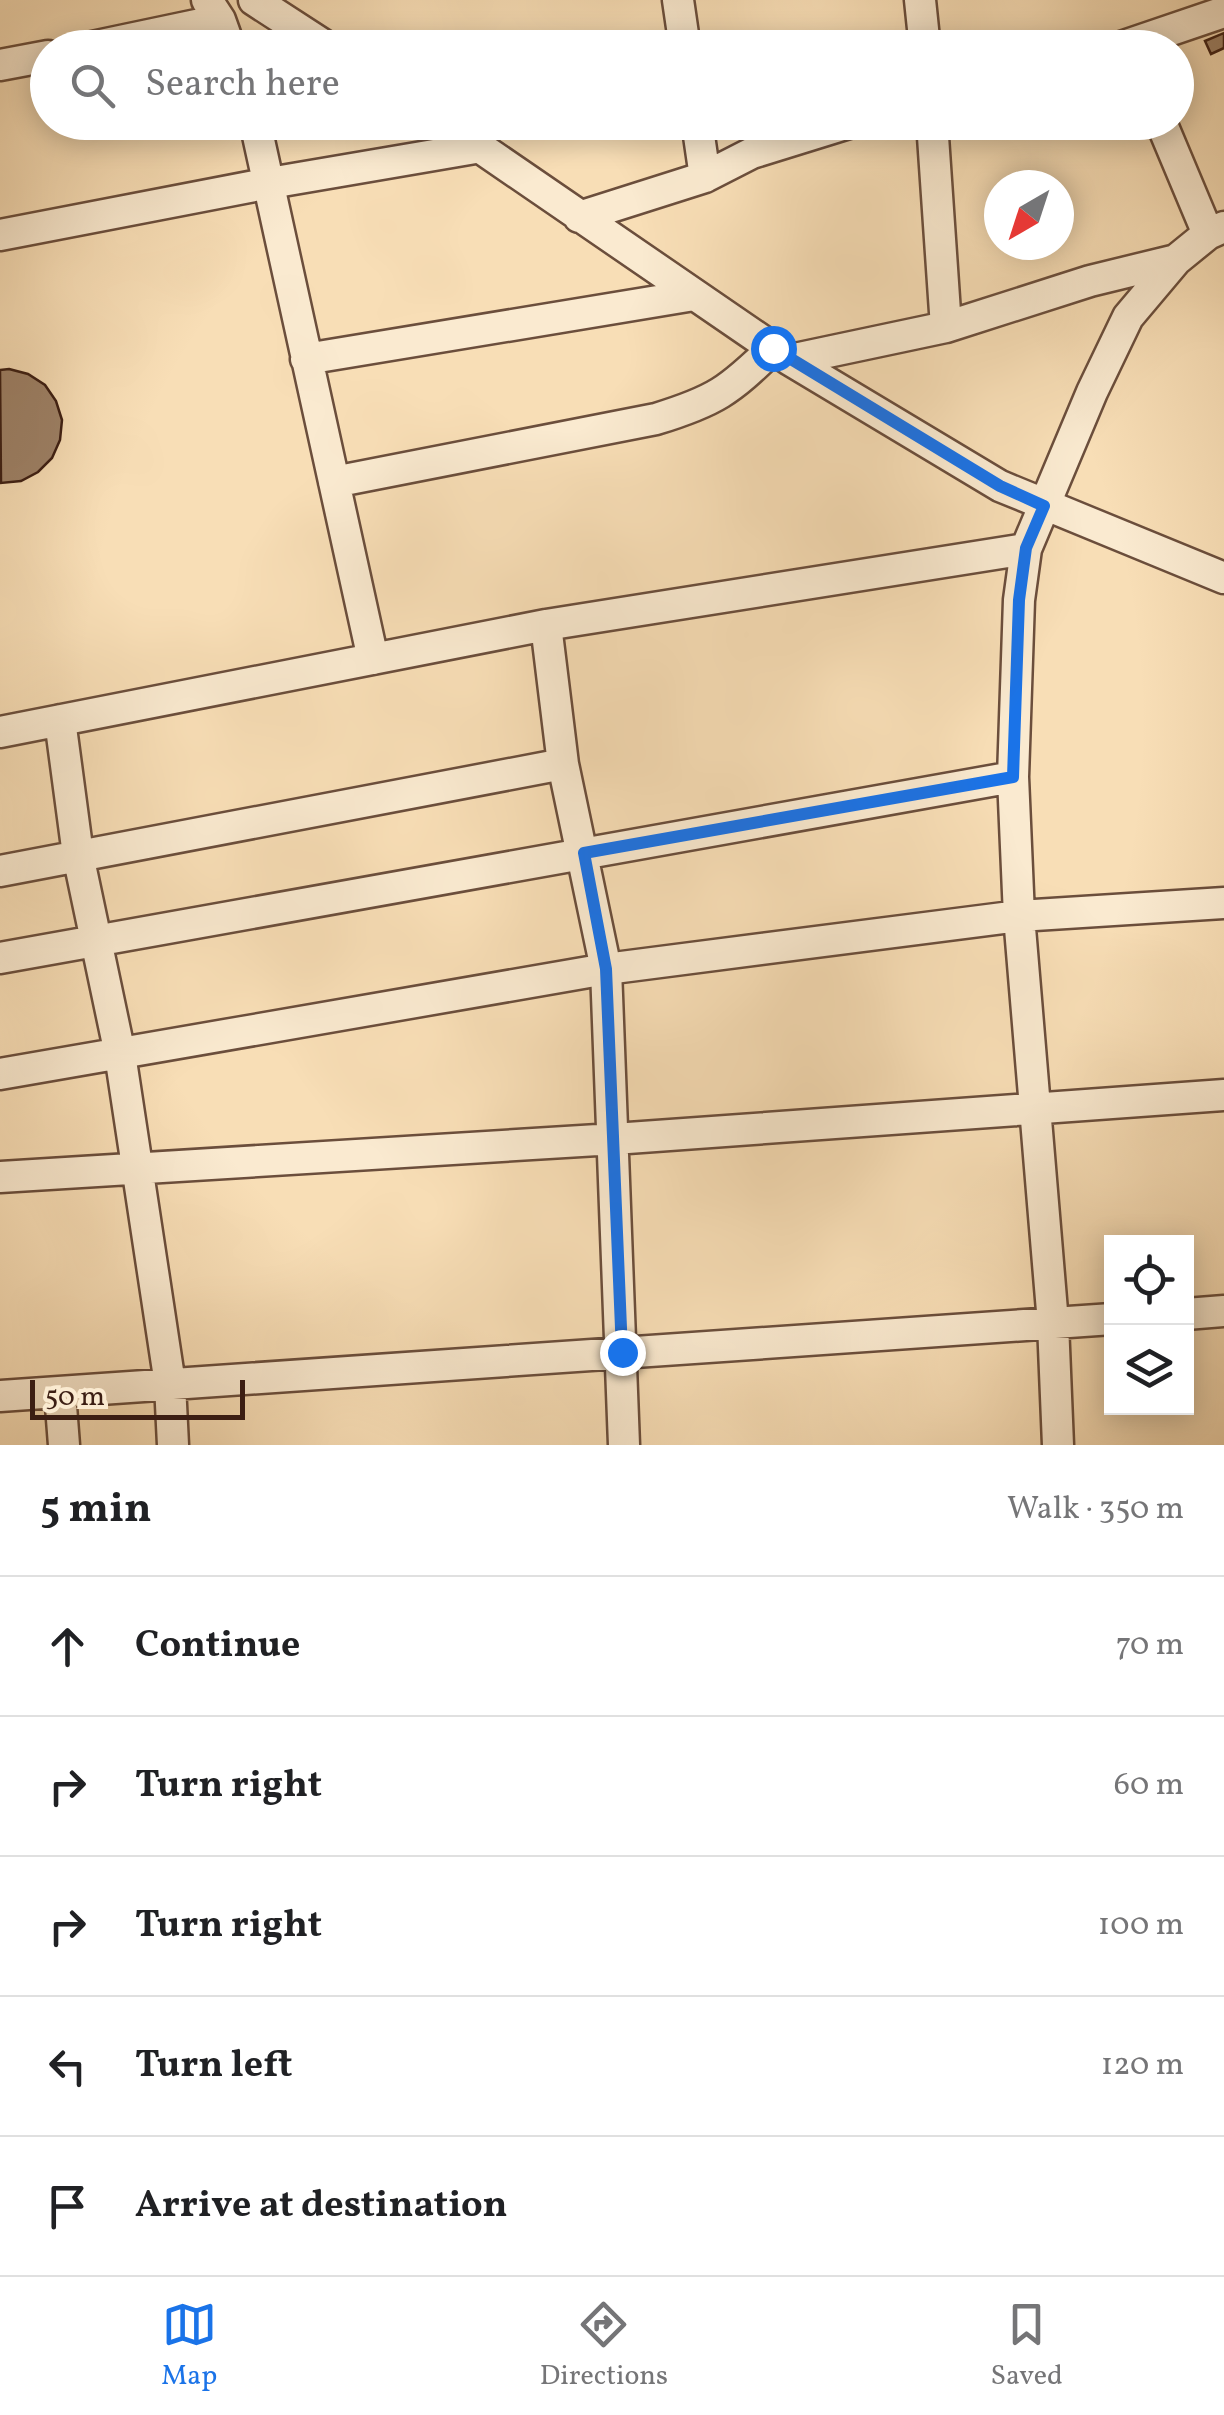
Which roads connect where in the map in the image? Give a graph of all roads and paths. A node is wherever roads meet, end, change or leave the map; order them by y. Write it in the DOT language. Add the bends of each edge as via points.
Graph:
graph roads {
  1 [pos="254,0"];
  2 [pos="678,0"];
  3 [pos="920,0"];
  4 [pos="1186,12"];
  5 [pos="1224,12"];
  6 [pos="219,23"];
  7 [pos="182,30"];
  8 [pos="300,30"];
  9 [pos="683,30"];
  10 [pos="923,30"];
  11 [pos="1154,30"];
  12 [pos="30,60"];
  13 [pos="0,66"];
  14 [pos="260,140"];
  15 [pos="470,140"];
  16 [pos="700,140"];
  17 [pos="796,140"];
  18 [pos="933,140"];
  19 [pos="1170,140"];
  20 [pos="481,147"];
  21 [pos="705,177"];
  22 [pos="270,183"];
  23 [pos="579,217"];
  24 [pos="1216,231"];
  25 [pos="0,236"];
  26 [pos="1176,260"];
  27 [pos="694,294"];
  28 [pos="946,327"];
  29 [pos="782,354"];
  30 [pos="306,360"];
  31 [pos="334,482"];
  32 [pos="1044,506"];
  33 [pos="1026,548"];
  34 [pos="1224,578"];
  35 [pos="546,625"];
  36 [pos="373,659"];
  37 [pos="60,720"];
  38 [pos="0,732"];
  39 [pos="563,764"];
  40 [pos="1013,777"];
  41 [pos="584,853"];
  42 [pos="78,855"];
  43 [pos="0,870"];
  44 [pos="1224,903"];
  45 [pos="1020,916"];
  46 [pos="94,941"];
  47 [pos="0,958"];
  48 [pos="606,969"];
  49 [pos="120,1054"];
  50 [pos="0,1074"];
  51 [pos="1224,1095"];
  52 [pos="1037,1108"];
  53 [pos="614,1139"];
  54 [pos="137,1166"];
  55 [pos="0,1176"];
  56 [pos="1224,1311"];
  57 [pos="1194,1313"];
  58 [pos="1104,1320"];
  59 [pos="1053,1323"];
  60 [pos="622,1352"];
  61 [pos="170,1384"];
  62 [pos="60,1393"];
  63 [pos="0,1396"];
  64 [pos="64,1445"];
  65 [pos="173,1445"];
  66 [pos="624,1445"];
  67 [pos="1058,1445"];
  1 -- 8 [label="street"];
  2 -- 9 [label="street"];
  3 -- 10 [label="street"];
  4 -- 5 [label="street"];
  4 -- 11 [label="street"];
  6 -- 7 [label="street"];
  12 -- 13 [label="street"];
  14 -- 22 [label="street"];
  15 -- 20 [label="street"];
  16 -- 21 [label="street"];
  17 -- 21 [label="street"];
  18 -- 28 [label="street"];
  19 -- 24 [label="street"];
  20 -- 22 [label="street"];
  20 -- 23 [label="street"];
  21 -- 23 [label="street"];
  22 -- 25 [label="street"];
  22 -- 30 [label="street"];
  23 -- 27 [label="street"];
  24 -- 26 [label="street"];
  26 -- 28 [label="street"];
  26 -- 32 [label="street" via="1128,317"];
  27 -- 29 [label="street"];
  27 -- 30 [label="street"];
  28 -- 29 [label="street"];
  29 -- 31 [label="street" via="719,396 656,419"];
  29 -- 32 [label="street"];
  30 -- 31 [label="street"];
  31 -- 36 [label="street"];
  32 -- 33 [label="street"];
  32 -- 34 [label="street"];
  33 -- 35 [label="street"];
  33 -- 40 [label="street"];
  35 -- 36 [label="street"];
  35 -- 39 [label="street"];
  36 -- 37 [label="street"];
  37 -- 38 [label="street"];
  37 -- 42 [label="street"];
  39 -- 41 [label="street"];
  39 -- 42 [label="street"];
  40 -- 41 [label="street"];
  40 -- 45 [label="street"];
  41 -- 46 [label="street"];
  41 -- 48 [label="street"];
  42 -- 43 [label="street"];
  42 -- 46 [label="street"];
  44 -- 45 [label="street"];
  45 -- 48 [label="street"];
  45 -- 52 [label="street"];
  46 -- 47 [label="street"];
  46 -- 49 [label="street"];
  48 -- 49 [label="street"];
  48 -- 53 [label="street"];
  49 -- 50 [label="street"];
  49 -- 54 [label="street"];
  51 -- 52 [label="street"];
  52 -- 53 [label="street"];
  52 -- 59 [label="street"];
  53 -- 54 [label="street"];
  53 -- 60 [label="street"];
  54 -- 55 [label="street"];
  54 -- 61 [label="street"];
  56 -- 57 [label="street"];
  58 -- 59 [label="street"];
  59 -- 60 [label="street"];
  59 -- 67 [label="street"];
  60 -- 61 [label="street"];
  60 -- 66 [label="street"];
  61 -- 62 [label="street"];
  61 -- 65 [label="street"];
  62 -- 63 [label="street"];
  62 -- 64 [label="street"];
}
